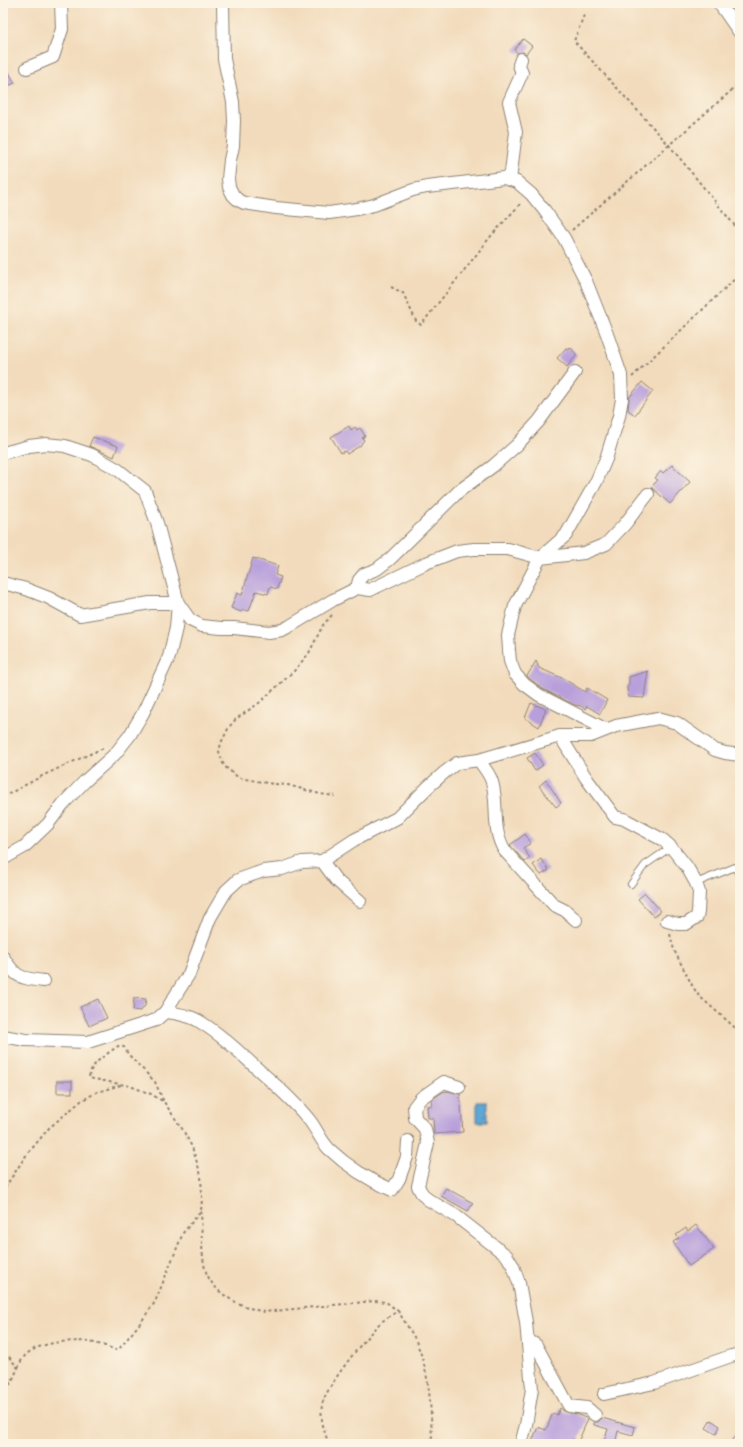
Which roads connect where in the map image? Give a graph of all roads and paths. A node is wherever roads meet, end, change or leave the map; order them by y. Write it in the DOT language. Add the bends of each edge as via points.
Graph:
graph roads {
  1 [pos="61,3"];
  2 [pos="223,3"];
  3 [pos="719,3"];
  4 [pos="584,15"];
  5 [pos="740,33"];
  6 [pos="521,59"];
  7 [pos="27,68"];
  8 [pos="740,83"];
  9 [pos="669,145"];
  10 [pos="510,180"];
  11 [pos="531,194"];
  12 [pos="740,232"];
  13 [pos="564,238"];
  14 [pos="740,274"];
  15 [pos="391,288"];
  16 [pos="575,372"];
  17 [pos="621,388"];
  18 [pos="3,453"];
  19 [pos="648,494"];
  20 [pos="540,558"];
  21 [pos="3,582"];
  22 [pos="357,588"];
  23 [pos="178,604"];
  24 [pos="335,613"];
  25 [pos="605,730"];
  26 [pos="560,736"];
  27 [pos="115,754"];
  28 [pos="740,755"];
  29 [pos="479,760"];
  30 [pos="335,796"];
  31 [pos="3,797"];
  32 [pos="671,847"];
  33 [pos="3,859"];
  34 [pos="322,861"];
  35 [pos="740,876"];
  36 [pos="696,883"];
  37 [pos="631,884"];
  38 [pos="360,902"];
  39 [pos="576,920"];
  40 [pos="667,921"];
  41 [pos="3,956"];
  42 [pos="44,981"];
  43 [pos="165,1012"];
  44 [pos="740,1032"];
  45 [pos="3,1036"];
  46 [pos="122,1084"];
  47 [pos="458,1087"];
  48 [pos="164,1102"];
  49 [pos="408,1141"];
  50 [pos="3,1193"];
  51 [pos="201,1211"];
  52 [pos="398,1311"];
  53 [pos="528,1340"];
  54 [pos="740,1354"];
  55 [pos="3,1356"];
  56 [pos="18,1368"];
  57 [pos="604,1394"];
  58 [pos="3,1400"];
  59 [pos="595,1416"];
  60 [pos="740,1442"];
  61 [pos="329,1444"];
  62 [pos="432,1444"];
  63 [pos="521,1444"];
  64 [pos="738,1444"];
  1 -- 7 [label="street" via="62,29 52,57"];
  2 -- 10 [label="street" via="224,59 234,120 228,179 229,187 238,200 276,208 329,213 374,205 427,187 499,178"];
  3 -- 5 [label="street"];
  4 -- 9 [label="path" via="574,41"];
  6 -- 10 [label="street" via="519,65 522,73 509,102 516,132"];
  8 -- 9 [label="path"];
  9 -- 12 [label="path"];
  9 -- 13 [label="path"];
  10 -- 11 [label="street" via="517,182"];
  11 -- 13 [label="street"];
  11 -- 15 [label="path" via="491,236 421,325 416,321 402,293"];
  13 -- 17 [label="street" via="586,281 607,334 621,375"];
  14 -- 17 [label="path"];
  16 -- 22 [label="street" via="539,421 517,445 459,491 390,559 377,569 364,574"];
  17 -- 20 [label="street" via="619,416 596,482 566,536"];
  18 -- 23 [label="street" via="46,444 65,446 92,455 116,468 145,491 159,529"];
  19 -- 20 [label="street" via="606,544 584,553"];
  20 -- 22 [label="street" via="508,549 457,551 370,590"];
  20 -- 25 [label="street" via="510,623 510,661 515,674 539,695"];
  21 -- 23 [label="street" via="49,598 80,616 150,603"];
  22 -- 23 [label="street" via="290,626 269,632 202,626 190,620"];
  23 -- 27 [label="street" via="176,628 169,657 143,713"];
  24 -- 30 [label="path" via="323,625 309,653 294,671 229,727 219,752 224,766 239,778"];
  25 -- 26 [label="street" via="591,736"];
  25 -- 28 [label="street" via="658,718 676,723 715,750"];
  26 -- 29 [label="street"];
  26 -- 32 [label="street" via="586,778 615,817 624,819 664,840"];
  27 -- 31 [label="path" via="101,749"];
  27 -- 33 [label="street" via="85,781 43,829 24,846"];
  29 -- 34 [label="street" via="457,763 397,818 354,840"];
  29 -- 39 [label="street" via="492,781 496,831 504,850 554,905"];
  32 -- 36 [label="street"];
  32 -- 37 [label="lane" via="644,865"];
  34 -- 38 [label="street" via="336,880"];
  34 -- 43 [label="street" via="302,862 263,872 238,880 226,891 210,918 189,974"];
  35 -- 36 [label="lane" via="735,867"];
  36 -- 40 [label="street" via="699,892 696,916 686,924"];
  40 -- 44 [label="path" via="674,950 693,987 702,999"];
  41 -- 42 [label="street" via="10,968 22,978"];
  43 -- 45 [label="street" via="156,1020 88,1042 25,1040"];
  43 -- 49 [label="street" via="178,1013 196,1020 213,1031 310,1120 334,1154 392,1190 407,1157"];
  46 -- 48 [label="path" via="151,1094"];
  46 -- 48 [label="path" via="89,1078 95,1064 118,1046 124,1047 155,1082"];
  46 -- 50 [label="path" via="97,1092 81,1101 49,1128 25,1157"];
  47 -- 53 [label="street" via="444,1082 421,1098 414,1107 415,1118 425,1129 428,1143 418,1186 427,1199 456,1216 507,1256 519,1283"];
  48 -- 51 [label="path" via="194,1152 201,1175"];
  51 -- 52 [label="path" via="204,1266 220,1293 234,1302 264,1312 374,1301 386,1302"];
  51 -- 56 [label="path" via="183,1233 155,1302 119,1348 116,1350 98,1344 74,1341 47,1344 24,1356"];
  52 -- 61 [label="path" via="379,1324 330,1388 322,1404 323,1424"];
  52 -- 62 [label="path" via="413,1336 423,1364 431,1405"];
  53 -- 59 [label="street" via="536,1345 569,1406 587,1408"];
  53 -- 63 [label="street" via="532,1389"];
  54 -- 57 [label="street" via="654,1384"];
  55 -- 56 [label="path" via="9,1357"];
  56 -- 58 [label="path"];
  60 -- 64 [label="street"];
}
